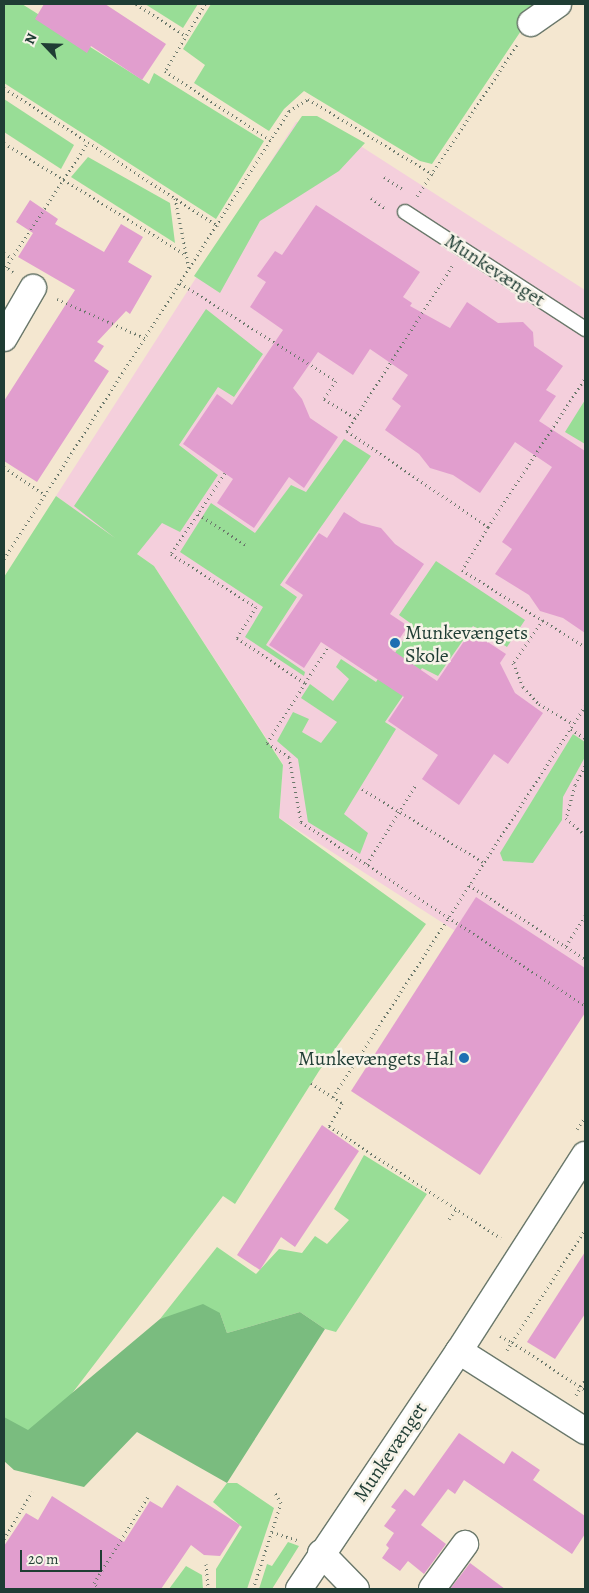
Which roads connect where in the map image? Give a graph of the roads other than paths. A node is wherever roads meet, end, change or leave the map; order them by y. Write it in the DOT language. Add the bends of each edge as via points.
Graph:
graph roads {
  1 [pos="558,4"];
  2 [pos="531,23"];
  3 [pos="405,212"];
  4 [pos="34,288"];
  5 [pos="585,329"];
  6 [pos="4,338"];
  7 [pos="585,1155"];
  8 [pos="459,1351"];
  9 [pos="585,1432"];
  10 [pos="465,1544"];
  11 [pos="321,1554"];
  12 [pos="299,1589"];
  13 [pos="356,1589"];
  14 [pos="432,1589"];
  1 -- 2 [label="street"];
  3 -- 5 [label="lane, Munkevænget"];
  4 -- 6 [label="street"];
  7 -- 8 [label="street, Munkevænget"];
  8 -- 9 [label="street"];
  8 -- 11 [label="street, Munkevænget"];
  10 -- 14 [label="street"];
  11 -- 12 [label="street, Munkevænget"];
  11 -- 13 [label="street"];
}
